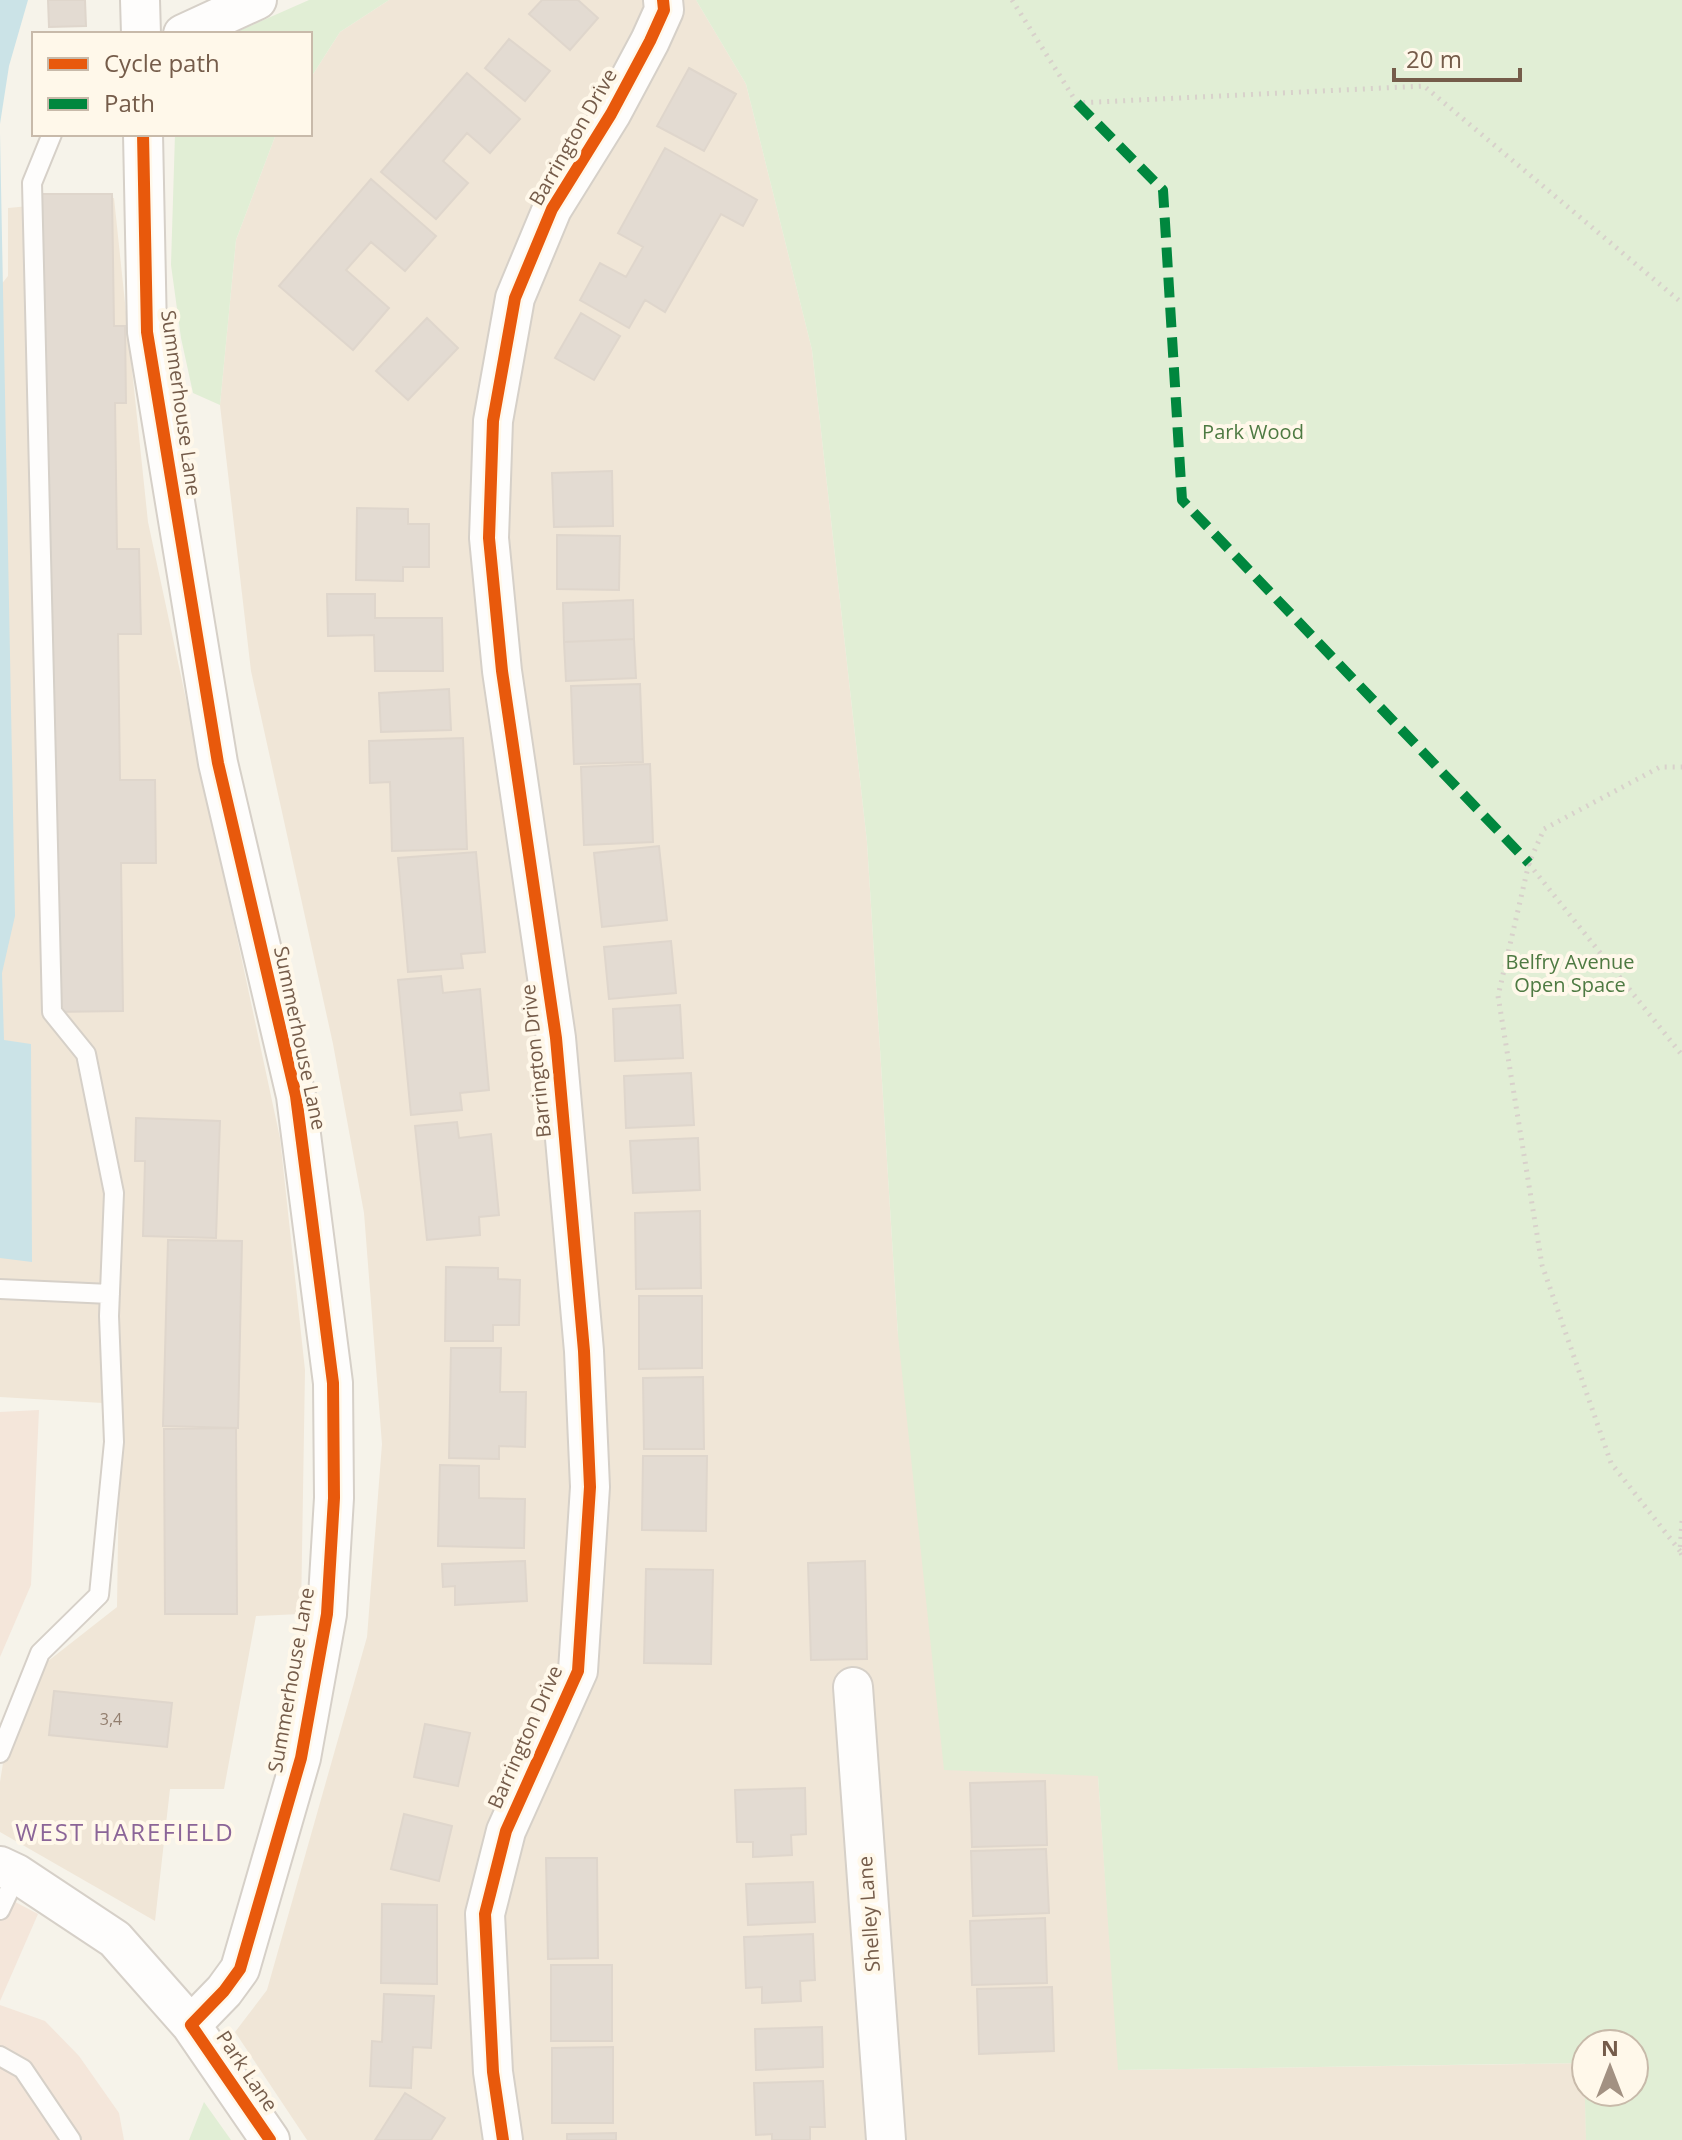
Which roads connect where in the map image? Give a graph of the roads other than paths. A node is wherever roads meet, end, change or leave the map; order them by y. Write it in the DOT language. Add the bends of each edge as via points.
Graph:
graph roads {
  1 [pos="140,0"];
  2 [pos="257,0"];
  3 [pos="663,0"];
  4 [pos="141,32"];
  5 [pos="187,32"];
  6 [pos="51,136"];
  7 [pos="143,136"];
  8 [pos="0,1289"];
  9 [pos="110,1294"];
  10 [pos="853,1687"];
  11 [pos="0,1753"];
  12 [pos="9,1870"];
  13 [pos="0,1910"];
  14 [pos="191,2025"];
  15 [pos="0,2056"];
  16 [pos="71,2140"];
  17 [pos="270,2140"];
  18 [pos="503,2140"];
  19 [pos="886,2140"];
  1 -- 4 [label="street"];
  2 -- 5 [label="street"];
  3 -- 18 [label="street, Barrington Drive" via="650,41 552,209 515,298 493,421 489,538 502,671 556,1038 584,1351 590,1487 578,1671 506,1831 485,1914 493,2072"];
  6 -- 9 [label="lane" via="32,183 52,1012 86,1054 114,1193"];
  7 -- 14 [label="street, Summerhouse Lane" via="147,332 218,763 296,1096 333,1383 327,1614 301,1758 240,1969"];
  8 -- 9 [label="lane"];
  9 -- 11 [label="lane" via="114,1442 99,1595 40,1653"];
  10 -- 19 [label="street, Shelley Lane"];
  12 -- 13 [label="lane"];
  12 -- 14 [label="street, Park Lane" via="115,1939"];
  14 -- 17 [label="street, Park Lane"];
  15 -- 16 [label="lane" via="23,2069"];
}
